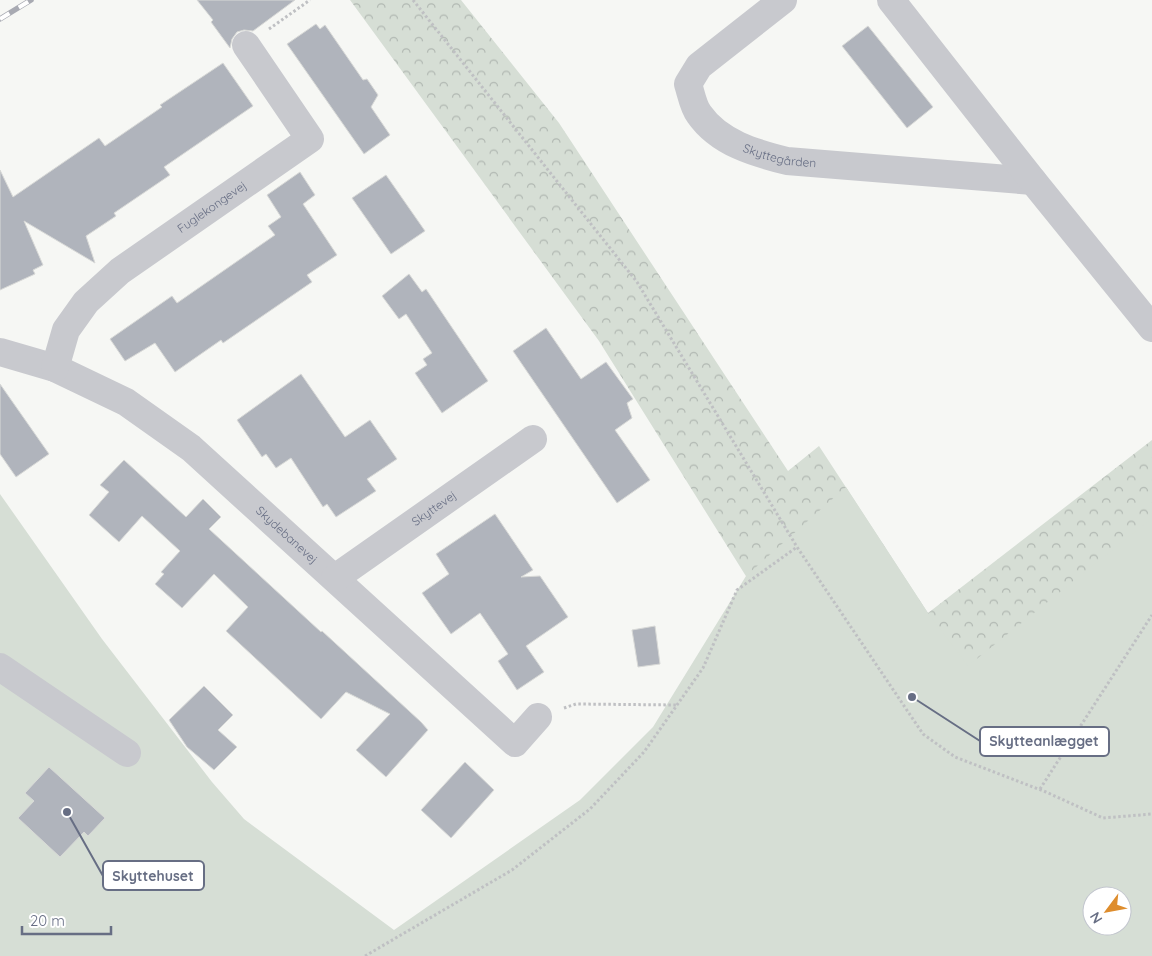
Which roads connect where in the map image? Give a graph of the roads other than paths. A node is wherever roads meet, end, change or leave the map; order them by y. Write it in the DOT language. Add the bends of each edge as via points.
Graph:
graph roads {
  1 [pos="783,0"];
  2 [pos="890,0"];
  3 [pos="246,45"];
  4 [pos="1032,182"];
  5 [pos="1152,328"];
  6 [pos="0,352"];
  7 [pos="55,368"];
  8 [pos="532,439"];
  9 [pos="335,578"];
  10 [pos="0,667"];
  11 [pos="538,717"];
  12 [pos="127,753"];
  1 -- 4 [label="street, Skyttegården" via="699,66 688,84 698,113 718,134 750,152 787,161"];
  2 -- 4 [label="street"];
  3 -- 7 [label="street, Fuglekongevej" via="310,139 120,271 86,302 66,330"];
  4 -- 5 [label="street"];
  6 -- 7 [label="street, Skydebanevej"];
  7 -- 9 [label="street, Skydebanevej" via="126,402 191,448"];
  8 -- 9 [label="street, Skyttevej"];
  9 -- 11 [label="street, Skydebanevej" via="515,743"];
  10 -- 12 [label="street"];
}
